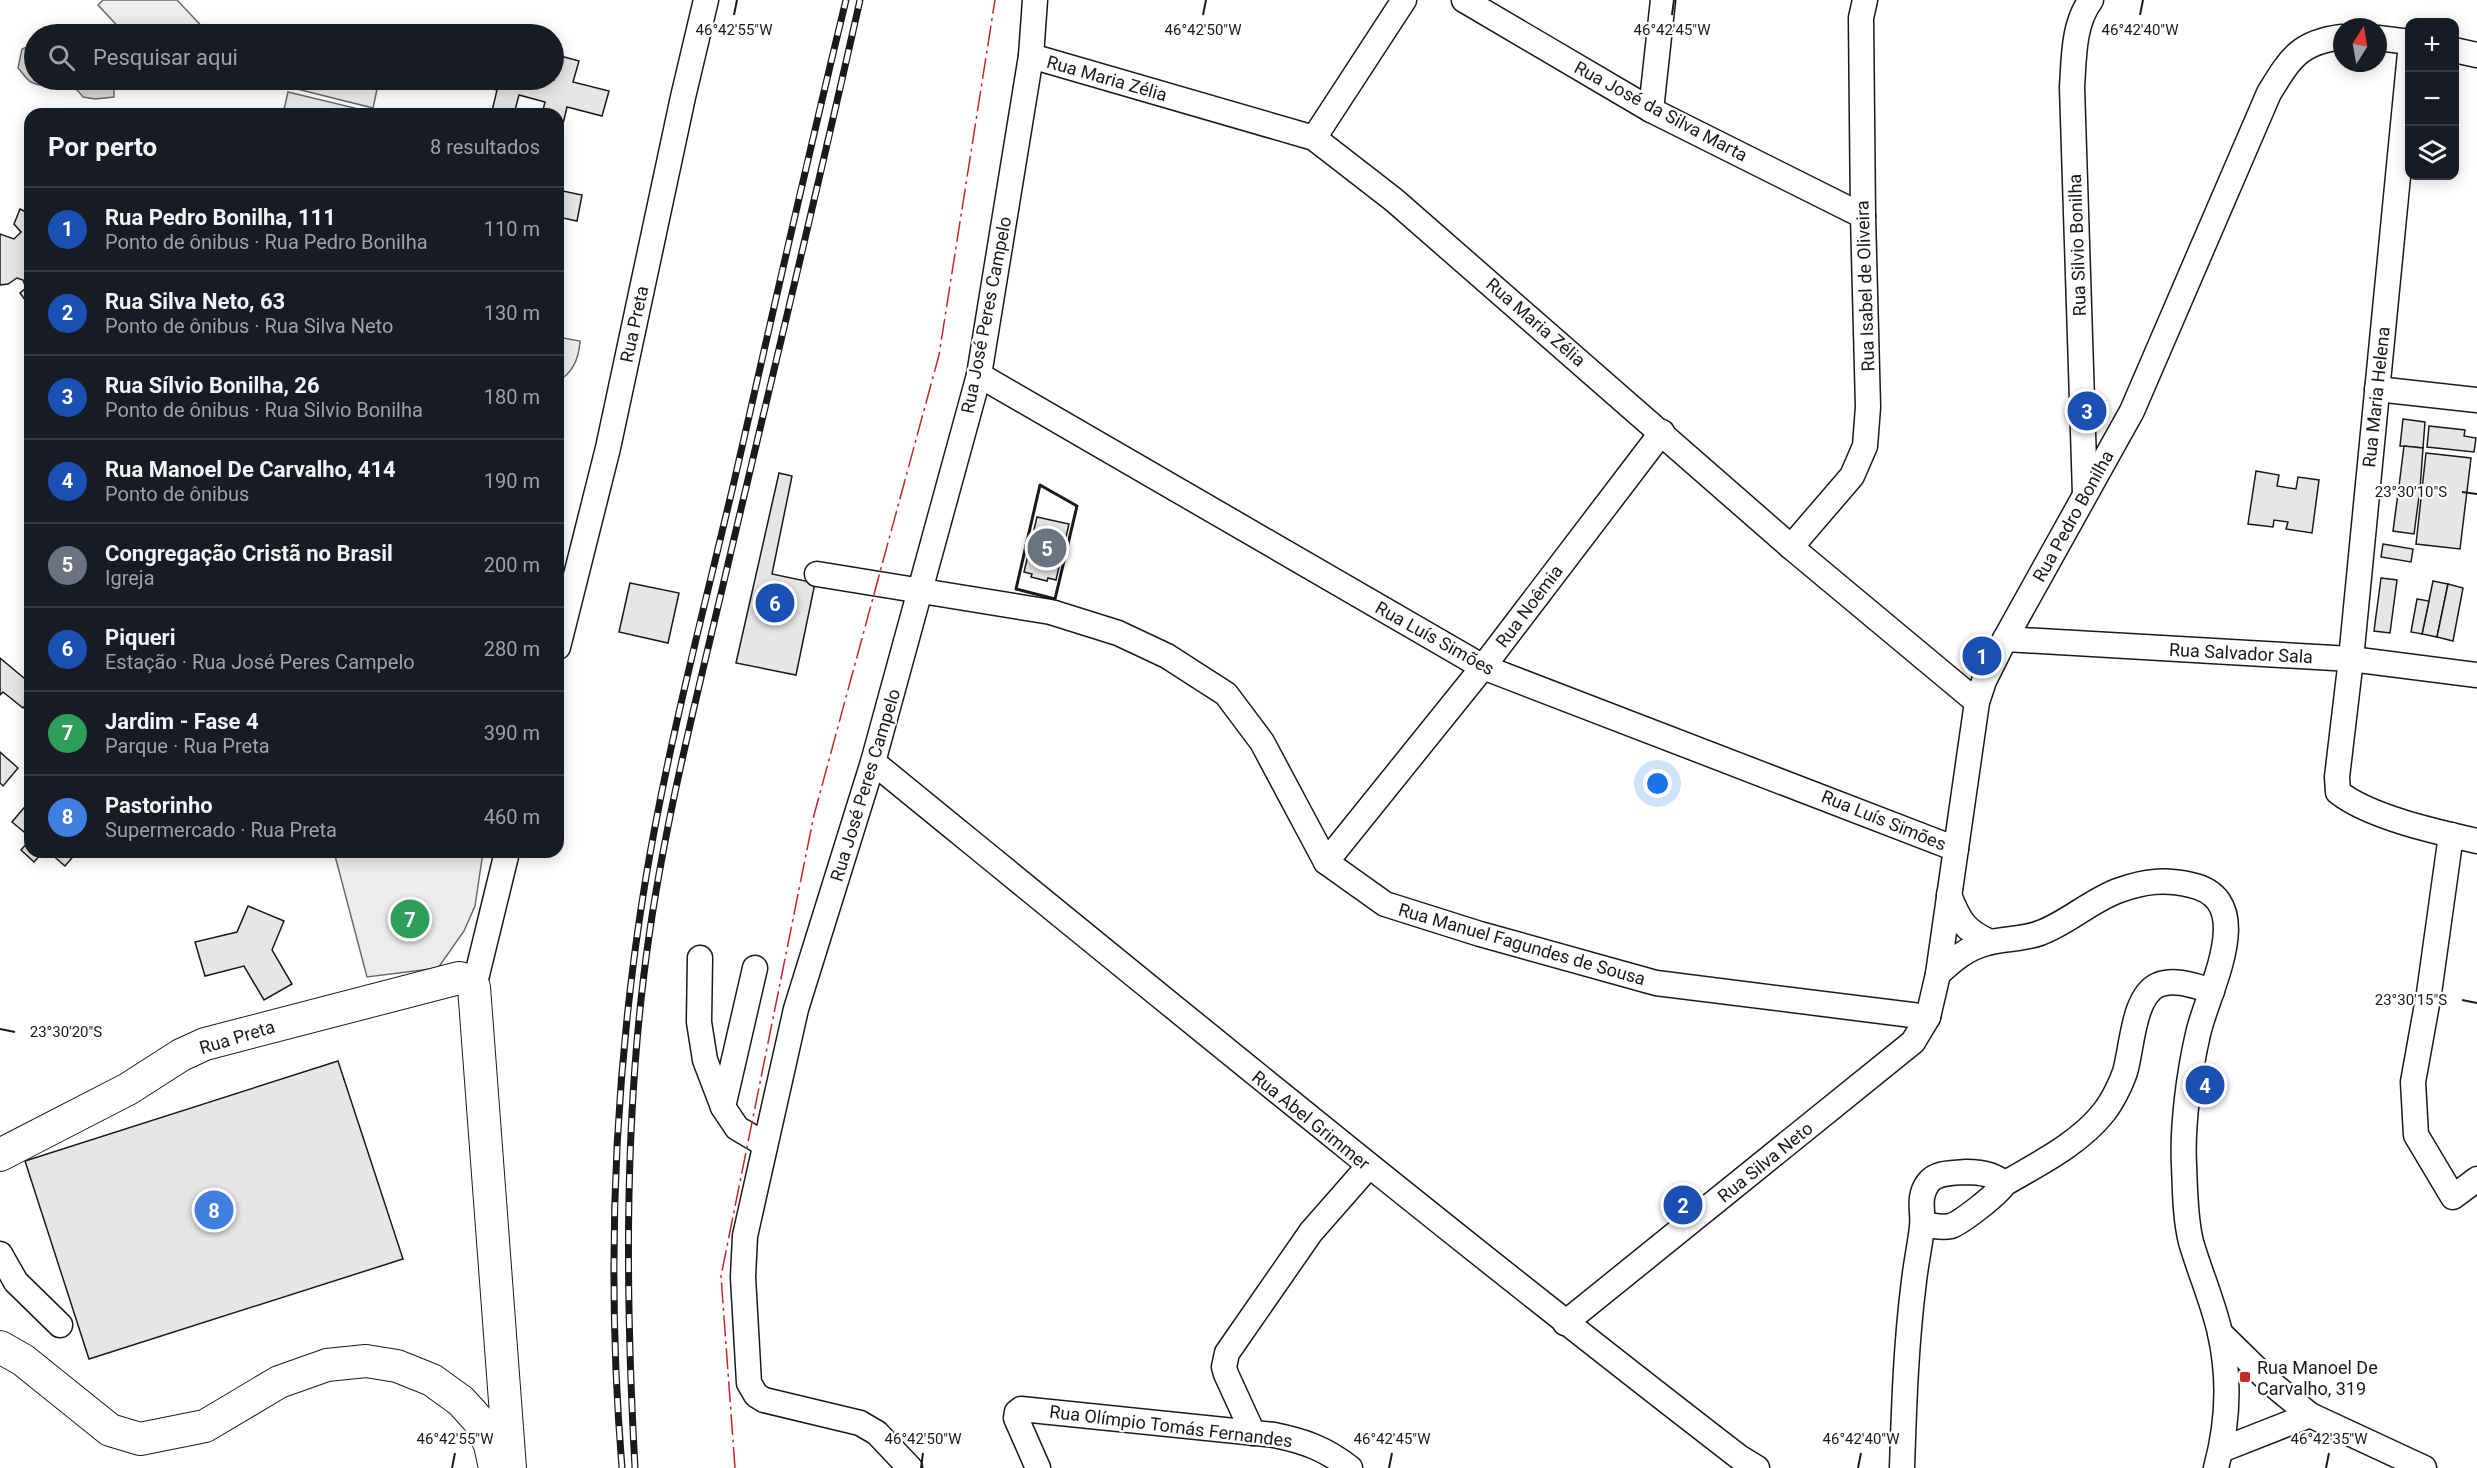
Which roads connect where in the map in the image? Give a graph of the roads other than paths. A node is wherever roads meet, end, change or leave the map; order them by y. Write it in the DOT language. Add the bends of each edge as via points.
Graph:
graph roads {
  1 [pos="706,0"];
  2 [pos="1035,0"];
  3 [pos="1404,0"];
  4 [pos="1464,0"];
  5 [pos="1663,0"];
  6 [pos="1865,0"];
  7 [pos="2091,0"];
  8 [pos="2333,38"];
  9 [pos="2387,39"];
  10 [pos="2405,41"];
  11 [pos="2459,51"];
  12 [pos="2477,55"];
  13 [pos="1031,56"];
  14 [pos="2407,72"];
  15 [pos="1651,110"];
  16 [pos="1314,138"];
  17 [pos="1863,216"];
  18 [pos="979,375"];
  19 [pos="2377,389"];
  20 [pos="2477,400"];
  21 [pos="1662,432"];
  22 [pos="2085,494"];
  23 [pos="1791,547"];
  24 [pos="817,574"];
  25 [pos="921,592"];
  26 [pos="564,623"];
  27 [pos="2005,639"];
  28 [pos="2351,659"];
  29 [pos="1483,667"];
  30 [pos="2477,675"];
  31 [pos="1977,702"];
  32 [pos="873,762"];
  33 [pos="2451,835"];
  34 [pos="2477,841"];
  35 [pos="1956,849"];
  36 [pos="505,858"];
  37 [pos="1326,862"];
  38 [pos="1949,895"];
  39 [pos="1990,942"];
  40 [pos="700,957"];
  41 [pos="755,968"];
  42 [pos="1938,974"];
  43 [pos="466,982"];
  44 [pos="2212,991"];
  45 [pos="1928,1017"];
  46 [pos="723,1107"];
  47 [pos="764,1144"];
  48 [pos="0,1155"];
  49 [pos="1368,1167"];
  50 [pos="2477,1179"];
  51 [pos="2004,1184"];
  52 [pos="1923,1224"];
  53 [pos="0,1254"];
  54 [pos="1565,1323"];
  55 [pos="60,1325"];
  56 [pos="2220,1333"];
  57 [pos="0,1347"];
  58 [pos="2310,1415"];
  59 [pos="498,1418"];
  60 [pos="1253,1433"];
  61 [pos="2218,1459"];
  62 [pos="2384,1459"];
  63 [pos="495,1468"];
  64 [pos="510,1468"];
  65 [pos="910,1468"];
  66 [pos="1038,1468"];
  67 [pos="1350,1468"];
  68 [pos="1757,1468"];
  69 [pos="1902,1468"];
  70 [pos="2424,1468"];
  1 -- 26 [label="street, Rua Preta" via="608,448"];
  2 -- 13 [label="street, Rua José Peres Campelo"];
  3 -- 16 [label="street"];
  4 -- 15 [label="street, Rua José da Silva Marta"];
  5 -- 15 [label="street"];
  6 -- 17 [label="street, Rua Isabel de Oliveira" via="1861,18"];
  7 -- 22 [label="street, Rua Silvio Bonilha" via="2084,9 2074,46 2072,87"];
  8 -- 22 [label="street, Rua Pedro Bonilha" via="2320,40 2290,60 2269,93 2132,411"];
  9 -- 10 [label="street"];
  11 -- 12 [label="street"];
  13 -- 16 [label="street, Rua Maria Zélia"];
  13 -- 18 [label="street, Rua José Peres Campelo"];
  14 -- 19 [label="street, Rua Maria Helena"];
  15 -- 17 [label="street, Rua José da Silva Marta"];
  16 -- 21 [label="street, Rua Maria Zélia" via="1394,200"];
  17 -- 23 [label="street, Rua Isabel de Oliveira" via="1868,407 1865,446 1852,476"];
  18 -- 25 [label="street, Rua José Peres Campelo"];
  18 -- 29 [label="street, Rua Luís Simões"];
  19 -- 20 [label="street"];
  19 -- 28 [label="street, Rua Maria Helena"];
  21 -- 23 [label="street, Rua Maria Zélia"];
  21 -- 29 [label="street, Rua Noêmia"];
  22 -- 27 [label="street, Rua Pedro Bonilha"];
  23 -- 31 [label="street, Rua Maria Zélia"];
  24 -- 25 [label="street, Rua Manuel Fagundes de Sousa"];
  25 -- 32 [label="street, Rua José Peres Campelo"];
  25 -- 37 [label="street, Rua Manuel Fagundes de Sousa" via="1051,612 1118,633 1167,657 1226,694 1262,742"];
  27 -- 28 [label="street, Rua Salvador Sala"];
  27 -- 31 [label="street, Rua Pedro Bonilha"];
  28 -- 30 [label="street, Rua Salvador Sala"];
  28 -- 33 [label="street, Rua Maria Helena" via="2338,792 2391,817"];
  29 -- 35 [label="street, Rua Luís Simões"];
  29 -- 37 [label="street, Rua Noêmia"];
  31 -- 35 [label="street, Rua Pedro Bonilha"];
  32 -- 47 [label="street, Rua José Peres Campelo" via="796,1009"];
  32 -- 49 [label="street, Rua Abel Grimmer"];
  33 -- 34 [label="street"];
  33 -- 50 [label="street" via="2413,1082 2416,1135 2453,1197"];
  35 -- 38 [label="street, Rua Pedro Bonilha"];
  36 -- 43 [label="street" via="482,951"];
  37 -- 45 [label="street, Rua Manuel Fagundes de Sousa" via="1385,904 1656,982"];
  38 -- 39 [label="street" via="1967,929"];
  38 -- 42 [label="street, Rua Pedro Bonilha"];
  39 -- 42 [label="street" via="1965,951"];
  39 -- 44 [label="street" via="2042,933 2113,892 2170,880 2211,892 2222,904 2227,936"];
  40 -- 46 [label="street" via="699,1022 705,1060"];
  41 -- 46 [label="street"];
  42 -- 45 [label="street, Rua Pedro Bonilha"];
  43 -- 48 [label="main road, Rua Preta" via="205,1044"];
  43 -- 59 [label="main road"];
  44 -- 51 [label="street" via="2172,983 2146,994 2124,1074 2104,1112 2076,1139"];
  44 -- 56 [label="street" via="2198,1033 2188,1089 2184,1163 2191,1239"];
  45 -- 54 [label="street, Rua Silva Neto" via="1913,1042"];
  46 -- 47 [label="street" via="738,1128"];
  47 -- 65 [label="street, Rua José Peres Campelo" via="745,1236 743,1276 749,1383 764,1400 860,1423 877,1433"];
  49 -- 54 [label="street, Rua Abel Grimmer"];
  49 -- 60 [label="street" via="1311,1232 1227,1353 1224,1367"];
  51 -- 52 [label="street" via="1956,1223 1940,1227"];
  51 -- 52 [label="street" via="1992,1176 1974,1173 1936,1177 1926,1185 1922,1196"];
  52 -- 69 [label="street" via="1908,1340"];
  53 -- 55 [label="street" via="16,1282"];
  54 -- 68 [label="street, Rua Abel Grimmer"];
  56 -- 58 [label="street"];
  56 -- 61 [label="street" via="2226,1406"];
  57 -- 59 [label="main road" via="23,1360 110,1430 140,1439 205,1426 279,1382 327,1365 366,1360 397,1366 432,1380 461,1401"];
  58 -- 61 [label="street"];
  58 -- 62 [label="street"];
  59 -- 63 [label="main road" via="490,1445"];
  59 -- 64 [label="main road"];
  60 -- 66 [label="street, Rua Olímpio Tomás Fernandes" via="1021,1408 1016,1418"];
  60 -- 67 [label="street, Rua Olímpio Tomás Fernandes" via="1301,1440"];
  62 -- 70 [label="street"];
}
